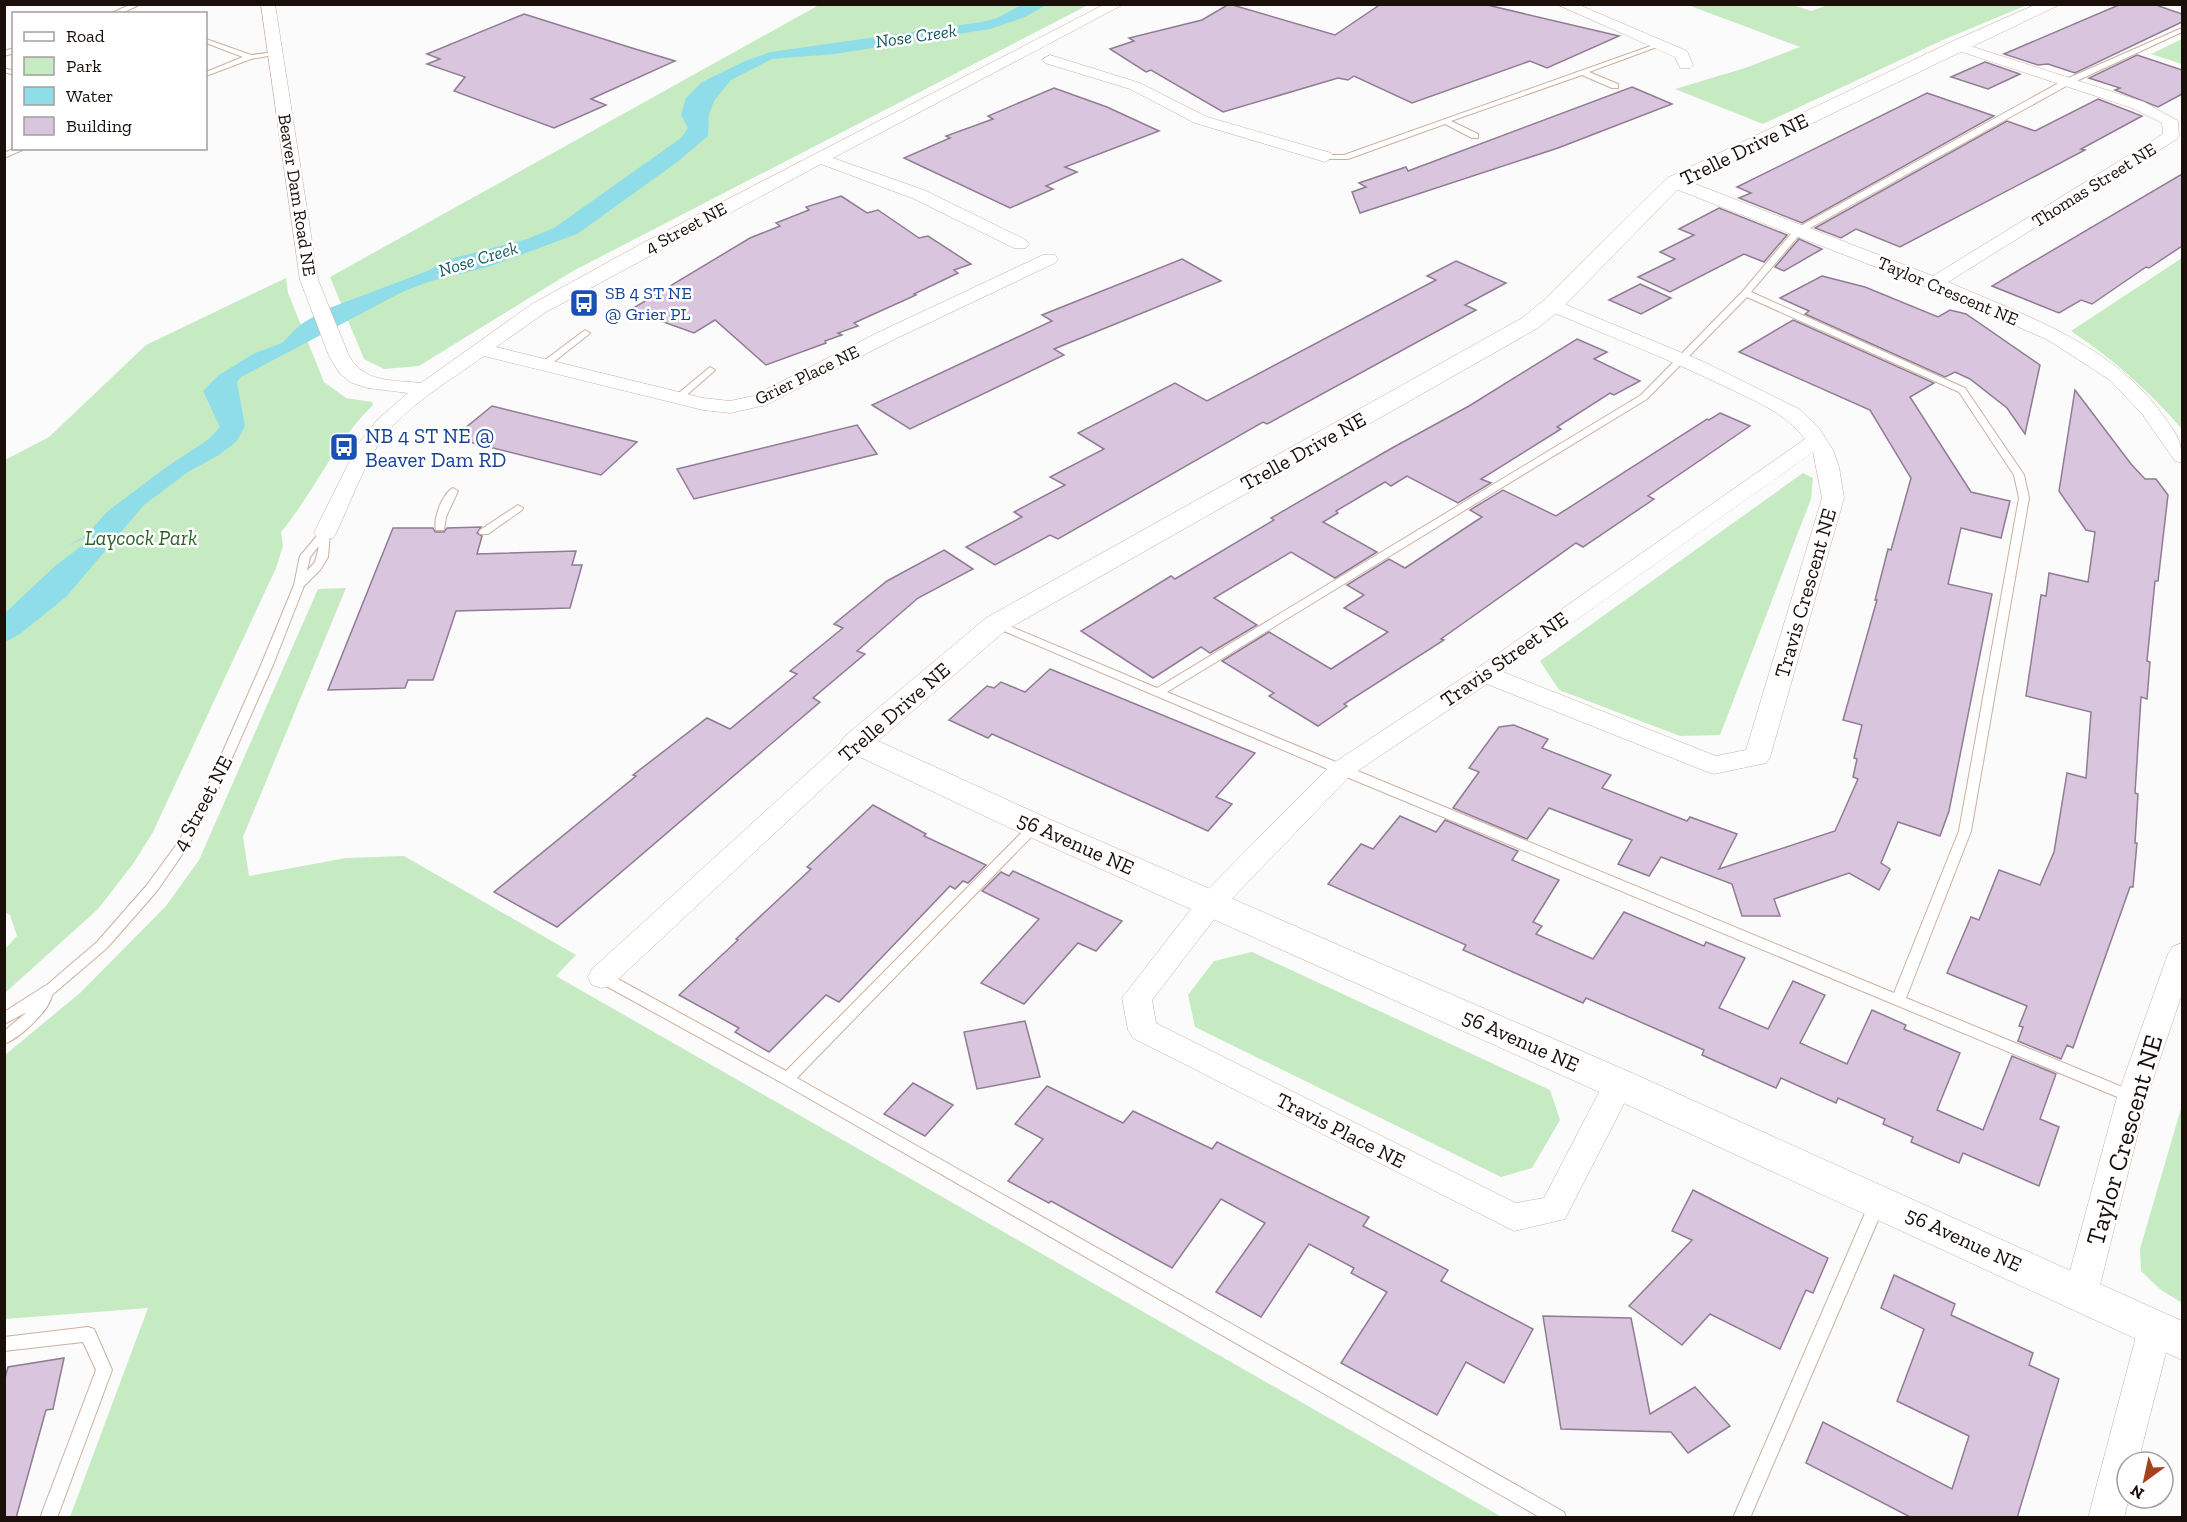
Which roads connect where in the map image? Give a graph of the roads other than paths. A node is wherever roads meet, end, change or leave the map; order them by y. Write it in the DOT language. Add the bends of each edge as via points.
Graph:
graph roads {
  1 [pos="138,4"];
  2 [pos="268,4"];
  3 [pos="1118,4"];
  4 [pos="1563,4"];
  5 [pos="2053,4"];
  6 [pos="121,12"];
  7 [pos="2182,30"];
  8 [pos="207,41"];
  9 [pos="1661,44"];
  10 [pos="1958,46"];
  11 [pos="275,54"];
  12 [pos="250,57"];
  13 [pos="1050,60"];
  14 [pos="1685,65"];
  15 [pos="1582,72"];
  16 [pos="207,74"];
  17 [pos="2067,82"];
  18 [pos="1615,86"];
  19 [pos="1445,121"];
  20 [pos="1475,136"];
  21 [pos="18,150"];
  22 [pos="4,156"];
  23 [pos="1325,157"];
  24 [pos="820,159"];
  25 [pos="1674,182"];
  26 [pos="1798,231"];
  27 [pos="1020,244"];
  28 [pos="1049,259"];
  29 [pos="1934,283"];
  30 [pos="1746,293"];
  31 [pos="1552,305"];
  32 [pos="585,333"];
  33 [pos="479,349"];
  34 [pos="1682,358"];
  35 [pos="544,365"];
  36 [pos="710,370"];
  37 [pos="425,389"];
  38 [pos="678,398"];
  39 [pos="1817,440"];
  40 [pos="2182,456"];
  41 [pos="453,492"];
  42 [pos="518,508"];
  43 [pos="440,528"];
  44 [pos="484,532"];
  45 [pos="325,533"];
  46 [pos="298,585"];
  47 [pos="996,624"];
  48 [pos="1485,674"];
  49 [pos="1159,692"];
  50 [pos="856,743"];
  51 [pos="1341,770"];
  52 [pos="1035,826"];
  53 [pos="1212,902"];
  54 [pos="2182,954"];
  55 [pos="602,977"];
  56 [pos="53,988"];
  57 [pos="1898,1000"];
  58 [pos="4,1019"];
  59 [pos="4,1038"];
  60 [pos="787,1079"];
  61 [pos="1619,1084"];
  62 [pos="2132,1096"];
  63 [pos="1879,1201"];
  64 [pos="2081,1293"];
  65 [pos="2169,1335"];
  66 [pos="4,1344"];
  67 [pos="48,1518"];
  68 [pos="1558,1518"];
  69 [pos="1741,1518"];
  70 [pos="2106,1518"];
  1 -- 6 [label="lane"];
  2 -- 11 [label="street, Beaver Dam Road NE"];
  3 -- 24 [label="street, 4 Street NE"];
  4 -- 9 [label="street"];
  5 -- 10 [label="street, Trelle Drive NE"];
  7 -- 17 [label="lane"];
  8 -- 12 [label="lane"];
  9 -- 14 [label="street" via="1682,54"];
  9 -- 15 [label="lane"];
  10 -- 17 [label="street, Thomas Street NE"];
  10 -- 25 [label="street, Trelle Drive NE"];
  11 -- 12 [label="lane"];
  11 -- 37 [label="street, Beaver Dam Road NE" via="309,280 339,356 359,380"];
  12 -- 16 [label="lane"];
  13 -- 23 [label="street" via="1135,86 1201,120"];
  15 -- 18 [label="lane"];
  15 -- 19 [label="lane"];
  17 -- 26 [label="lane"];
  17 -- 29 [label="street, Thomas Street NE" via="2138,105 2170,121 2171,136"];
  19 -- 20 [label="lane"];
  19 -- 23 [label="lane" via="1345,157"];
  21 -- 22 [label="lane"];
  24 -- 27 [label="street" via="918,194"];
  24 -- 33 [label="street, 4 Street NE" via="588,280"];
  25 -- 26 [label="street, Taylor Crescent NE"];
  25 -- 31 [label="street, Trelle Drive NE"];
  26 -- 29 [label="street, Taylor Crescent NE"];
  26 -- 30 [label="lane"];
  28 -- 38 [label="street, Grier Place NE" via="759,401 730,407"];
  29 -- 40 [label="street, Taylor Crescent NE" via="2055,336 2117,376 2149,410"];
  30 -- 34 [label="lane"];
  30 -- 57 [label="lane" via="1962,390 2019,475 2024,498 1965,831"];
  31 -- 34 [label="street, Travis Crescent NE"];
  31 -- 47 [label="street, Trelle Drive NE" via="1530,323"];
  32 -- 35 [label="lane"];
  33 -- 35 [label="street, Grier Place NE"];
  33 -- 37 [label="street, 4 Street NE"];
  34 -- 39 [label="street, Travis Crescent NE" via="1802,421"];
  34 -- 49 [label="lane" via="1644,396"];
  35 -- 38 [label="street, Grier Place NE"];
  36 -- 38 [label="lane"];
  37 -- 45 [label="street, 4 Street NE" via="385,423 368,444"];
  39 -- 48 [label="street, Travis Street NE"];
  39 -- 48 [label="street, Travis Crescent NE" via="1830,467 1833,498 1757,757 1714,765"];
  41 -- 43 [label="lane"];
  42 -- 44 [label="lane"];
  45 -- 46 [label="lane, 4 Street NE" via="309,549"];
  45 -- 46 [label="lane, 4 Street NE" via="326,553"];
  46 -- 56 [label="lane, 4 Street NE" via="241,725 184,843 125,920"];
  47 -- 49 [label="lane"];
  47 -- 50 [label="street, Trelle Drive NE"];
  48 -- 51 [label="street, Travis Street NE"];
  49 -- 51 [label="lane"];
  50 -- 52 [label="street, 56 Avenue NE"];
  50 -- 55 [label="street, Trelle Drive NE"];
  51 -- 53 [label="street, Travis Street NE"];
  51 -- 57 [label="lane"];
  52 -- 53 [label="street, 56 Avenue NE"];
  52 -- 60 [label="lane"];
  53 -- 61 [label="street, 56 Avenue NE"];
  53 -- 61 [label="street, Travis Place NE" via="1137,998 1143,1030 1514,1217 1554,1209"];
  54 -- 62 [label="street, Taylor Crescent NE"];
  55 -- 60 [label="lane"];
  56 -- 58 [label="lane, 4 Street NE"];
  56 -- 59 [label="lane, 4 Street NE" via="26,1022"];
  57 -- 62 [label="lane"];
  60 -- 68 [label="lane"];
  61 -- 63 [label="street, 56 Avenue NE"];
  62 -- 64 [label="street, Taylor Crescent NE"];
  63 -- 64 [label="street, 56 Avenue NE"];
  63 -- 69 [label="lane"];
  64 -- 65 [label="street, 56 Avenue NE"];
  65 -- 70 [label="street"];
  66 -- 67 [label="lane" via="88,1334 104,1370"];
}
